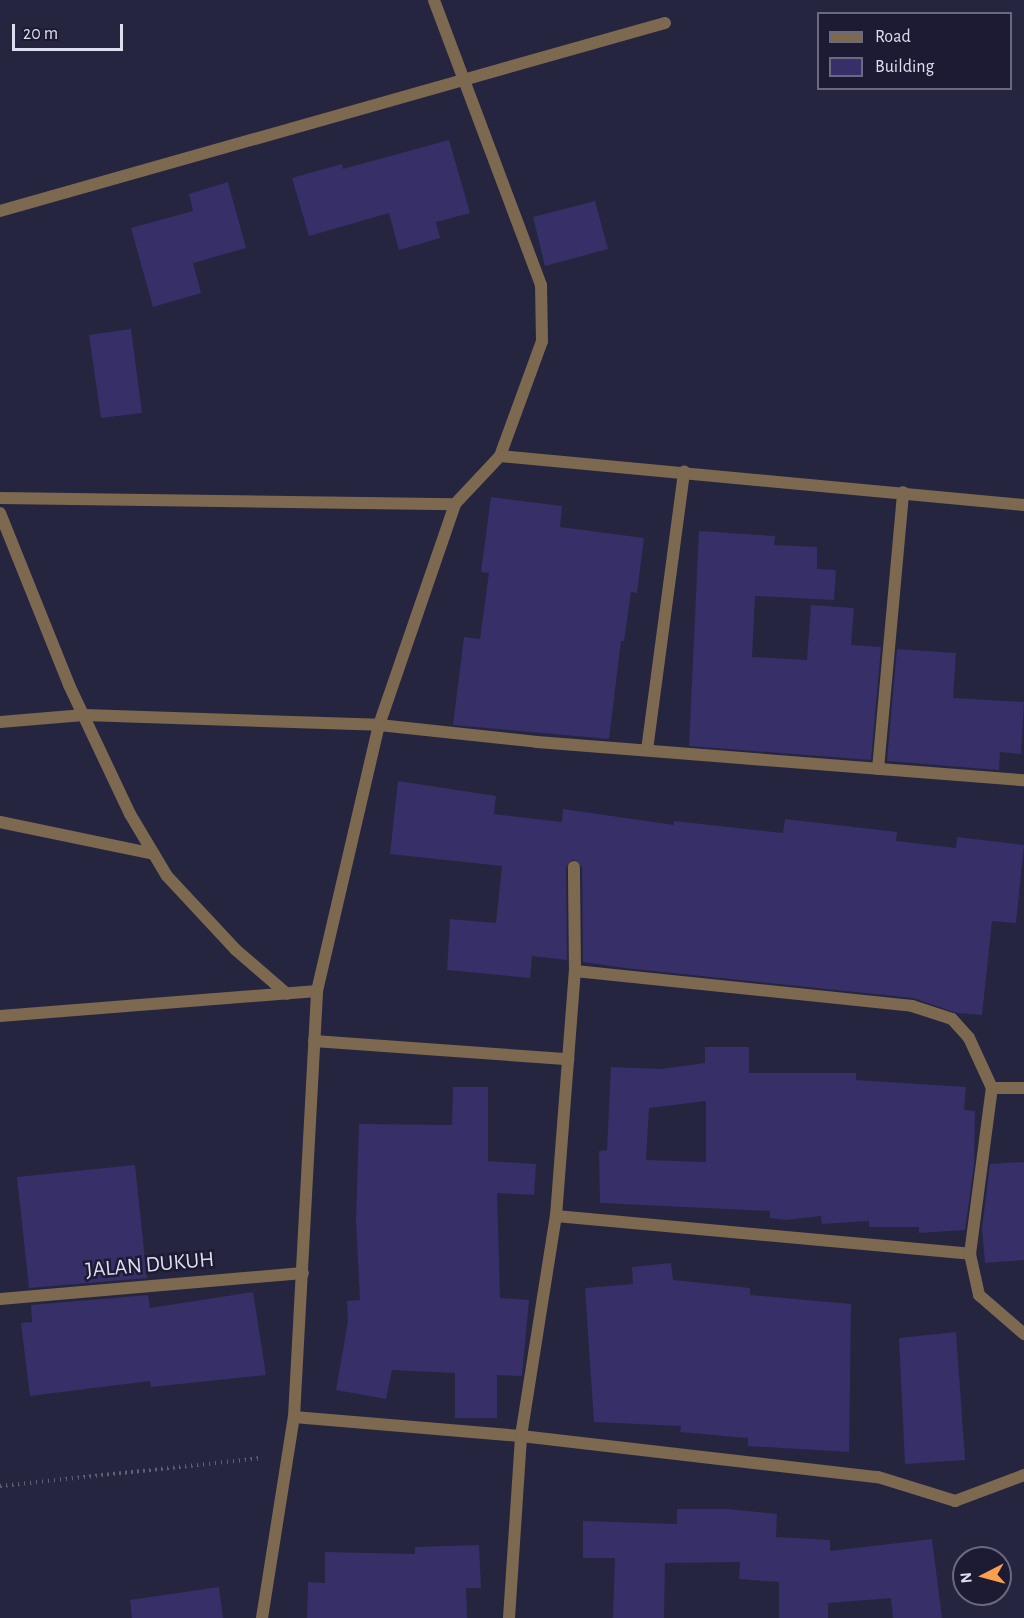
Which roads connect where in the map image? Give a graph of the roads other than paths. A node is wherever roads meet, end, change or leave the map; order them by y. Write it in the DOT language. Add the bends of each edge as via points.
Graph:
graph roads {
  1 [pos="434,0"];
  2 [pos="665,23"];
  3 [pos="463,80"];
  4 [pos="0,211"];
  5 [pos="500,456"];
  6 [pos="684,471"];
  7 [pos="903,492"];
  8 [pos="0,498"];
  9 [pos="454,504"];
  10 [pos="1024,505"];
  11 [pos="0,513"];
  12 [pos="84,715"];
  13 [pos="0,722"];
  14 [pos="379,725"];
  15 [pos="647,750"];
  16 [pos="878,769"];
  17 [pos="1024,780"];
  18 [pos="0,822"];
  19 [pos="154,854"];
  20 [pos="574,867"];
  21 [pos="575,971"];
  22 [pos="317,991"];
  23 [pos="287,994"];
  24 [pos="0,1016"];
  25 [pos="314,1041"];
  26 [pos="568,1059"];
  27 [pos="992,1088"];
  28 [pos="1024,1088"];
  29 [pos="556,1215"];
  30 [pos="970,1254"];
  31 [pos="303,1273"];
  32 [pos="0,1299"];
  33 [pos="1024,1334"];
  34 [pos="294,1417"];
  35 [pos="521,1436"];
  36 [pos="1024,1475"];
  37 [pos="262,1618"];
  38 [pos="509,1618"];
  1 -- 3 [label="street"];
  2 -- 3 [label="street"];
  3 -- 4 [label="street"];
  3 -- 5 [label="street" via="541,285 542,341"];
  5 -- 6 [label="street"];
  5 -- 9 [label="street"];
  6 -- 7 [label="street"];
  6 -- 15 [label="street"];
  7 -- 10 [label="street"];
  7 -- 16 [label="street"];
  8 -- 9 [label="street"];
  9 -- 14 [label="street"];
  11 -- 12 [label="street"];
  12 -- 13 [label="street"];
  12 -- 14 [label="street"];
  12 -- 19 [label="street" via="130,814"];
  14 -- 15 [label="street"];
  14 -- 22 [label="street"];
  15 -- 16 [label="street"];
  16 -- 17 [label="street"];
  18 -- 19 [label="street"];
  19 -- 23 [label="street" via="167,876 236,950"];
  20 -- 21 [label="street"];
  21 -- 26 [label="street"];
  21 -- 27 [label="street" via="912,1006 952,1019 969,1038"];
  22 -- 23 [label="street"];
  22 -- 25 [label="street"];
  23 -- 24 [label="street"];
  25 -- 26 [label="street"];
  25 -- 31 [label="street"];
  26 -- 29 [label="street"];
  27 -- 28 [label="street"];
  27 -- 30 [label="street"];
  29 -- 30 [label="street"];
  29 -- 35 [label="street"];
  30 -- 33 [label="street" via="979,1295"];
  31 -- 32 [label="street, JALAN DUKUH"];
  31 -- 34 [label="street"];
  34 -- 35 [label="street"];
  34 -- 37 [label="street"];
  35 -- 36 [label="street" via="878,1477 955,1501"];
  35 -- 38 [label="street"];
}
